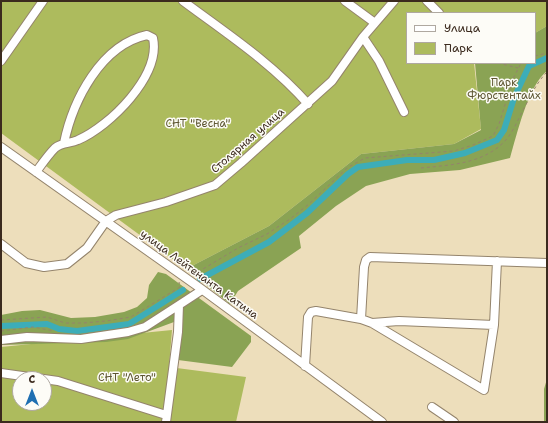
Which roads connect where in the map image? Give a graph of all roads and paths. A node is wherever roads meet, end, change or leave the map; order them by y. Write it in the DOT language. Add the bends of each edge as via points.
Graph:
graph roads {
  1 [pos="43,1"];
  2 [pos="183,1"];
  3 [pos="346,1"];
  4 [pos="394,1"];
  5 [pos="427,1"];
  6 [pos="438,12"];
  7 [pos="375,23"];
  8 [pos="362,37"];
  9 [pos="547,53"];
  10 [pos="536,56"];
  11 [pos="1,61"];
  12 [pos="502,64"];
  13 [pos="523,64"];
  14 [pos="519,68"];
  15 [pos="547,72"];
  16 [pos="308,104"];
  17 [pos="404,112"];
  18 [pos="64,143"];
  19 [pos="1,148"];
  20 [pos="421,168"];
  21 [pos="36,172"];
  22 [pos="106,221"];
  23 [pos="1,244"];
  24 [pos="497,261"];
  25 [pos="547,263"];
  26 [pos="198,273"];
  27 [pos="180,287"];
  28 [pos="202,290"];
  29 [pos="179,305"];
  30 [pos="361,319"];
  31 [pos="1,320"];
  32 [pos="372,323"];
  33 [pos="494,325"];
  34 [pos="1,331"];
  35 [pos="58,332"];
  36 [pos="1,340"];
  37 [pos="305,366"];
  38 [pos="1,373"];
  39 [pos="432,407"];
  40 [pos="166,419"];
  41 [pos="382,422"];
  42 [pos="454,422"];
  1 -- 11 [label="street"];
  2 -- 16 [label="street" via="290,84"];
  3 -- 7 [label="street"];
  4 -- 7 [label="street, Столярная улица"];
  5 -- 6 [label="street"];
  7 -- 8 [label="street, Столярная улица"];
  8 -- 16 [label="street, Столярная улица" via="332,81"];
  8 -- 17 [label="street" via="379,60"];
  9 -- 10 [label="path"];
  12 -- 14 [label="path"];
  13 -- 14 [label="path"];
  14 -- 26 [label="path" via="493,136 454,151 366,158 347,168 290,219"];
  15 -- 20 [label="path" via="537,82 504,142 477,160"];
  16 -- 22 [label="street, Столярная улица" via="215,185"];
  18 -- 18 [label="street" via="77,141 103,126 134,95 151,65 155,47 152,38 147,35 133,38 114,52 87,82 74,109"];
  18 -- 21 [label="street" via="56,148"];
  19 -- 21 [label="street, улица Лейтенанта Катина"];
  21 -- 22 [label="street, улица Лейтенанта Катина"];
  22 -- 23 [label="street" via="87,248 67,264 44,267 26,263"];
  22 -- 28 [label="street, улица Лейтенанта Катина"];
  24 -- 25 [label="street"];
  24 -- 30 [label="street" via="370,257 364,267"];
  24 -- 33 [label="street"];
  27 -- 31 [label="path" via="131,317 106,322 65,323 47,316"];
  28 -- 29 [label="street"];
  28 -- 37 [label="street, улица Лейтенанта Катина"];
  29 -- 36 [label="street" via="145,327 128,332 81,339 27,337"];
  29 -- 40 [label="street"];
  30 -- 32 [label="street"];
  30 -- 37 [label="street" via="311,312 308,318"];
  32 -- 33 [label="street" via="399,321"];
  32 -- 33 [label="street" via="484,390"];
  34 -- 35 [label="path" via="33,327"];
  37 -- 41 [label="street, улица Лейтенанта Катина"];
  38 -- 40 [label="street" via="58,381"];
  39 -- 42 [label="street"];
}
